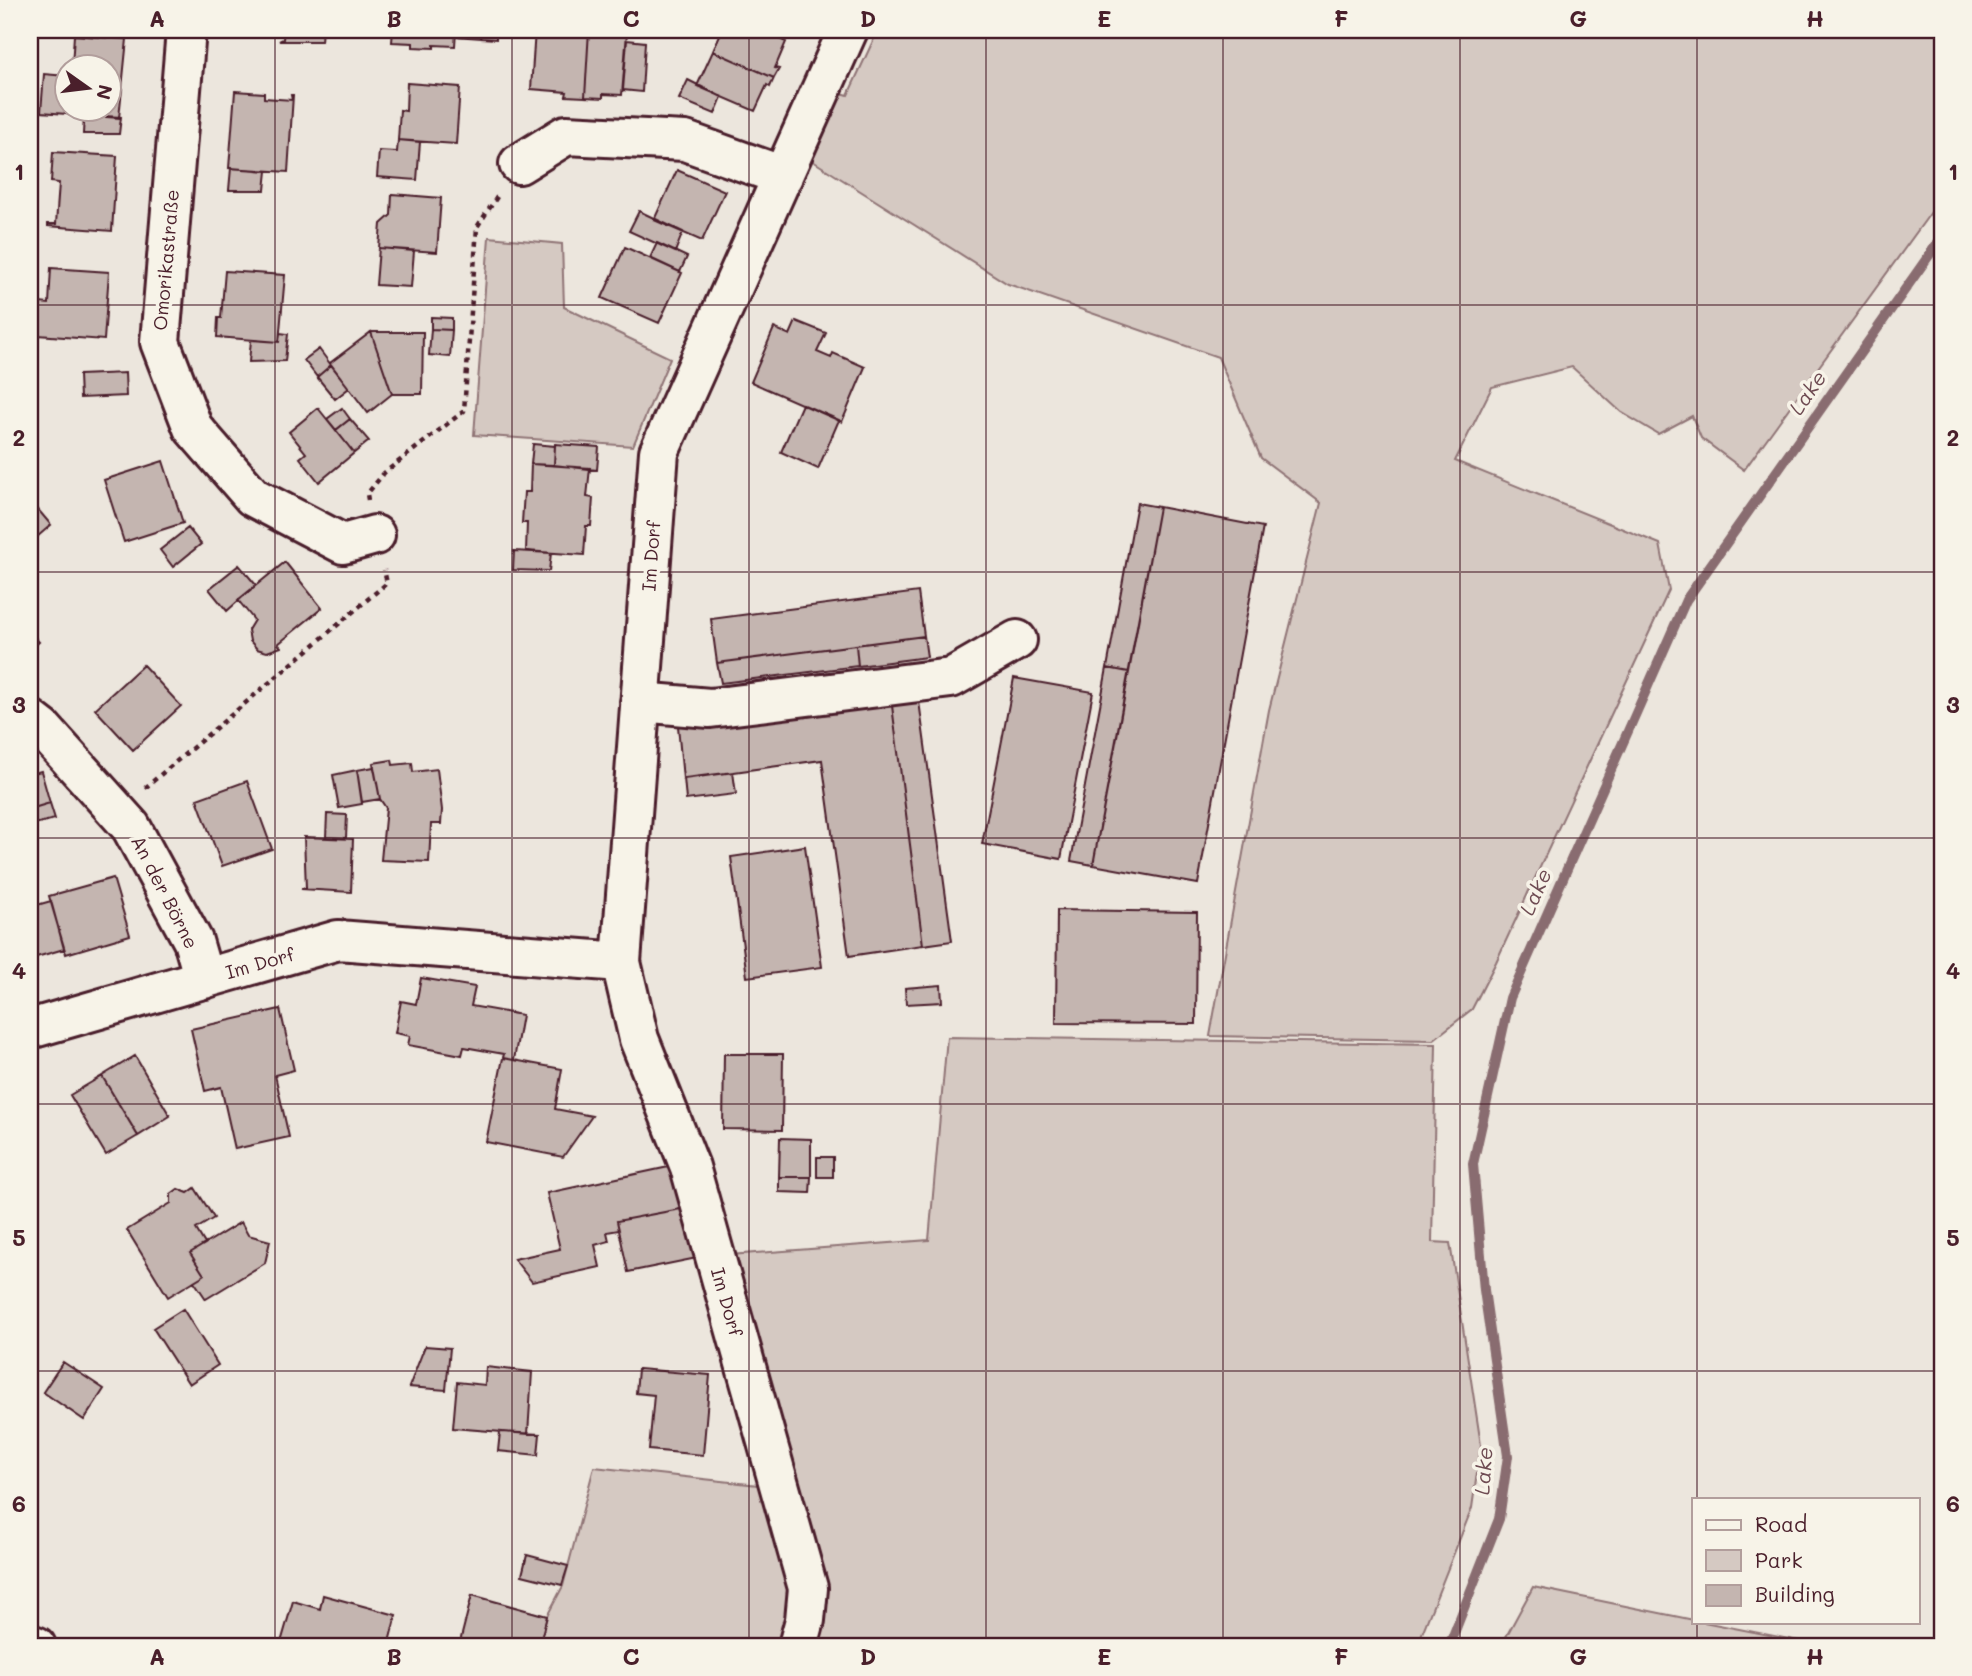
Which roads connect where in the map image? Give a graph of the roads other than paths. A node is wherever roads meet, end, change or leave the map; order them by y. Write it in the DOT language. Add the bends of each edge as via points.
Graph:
graph roads {
  1 [pos="186,30"];
  2 [pos="848,30"];
  3 [pos="519,164"];
  4 [pos="782,176"];
  5 [pos="374,535"];
  6 [pos="1017,640"];
  7 [pos="640,702"];
  8 [pos="30,719"];
  9 [pos="621,962"];
  10 [pos="204,979"];
  11 [pos="30,1029"];
  12 [pos="30,1644"];
  13 [pos="36,1646"];
  14 [pos="798,1646"];
  1 -- 5 [label="street, Omorikastraße" via="160,342 193,428 253,497 343,544"];
  2 -- 4 [label="street, Im Dorf"];
  3 -- 4 [label="street" via="566,135 685,141"];
  4 -- 7 [label="street, Im Dorf" via="659,452"];
  6 -- 7 [label="street" via="951,678 710,708"];
  7 -- 9 [label="street, Im Dorf"];
  8 -- 10 [label="street, An der Börne" via="131,827 193,941"];
  9 -- 10 [label="street, Im Dorf" via="338,940"];
  9 -- 14 [label="street, Im Dorf" via="639,1040 690,1167 807,1588"];
  10 -- 11 [label="street, Im Dorf"];
  12 -- 13 [label="street"];
}
